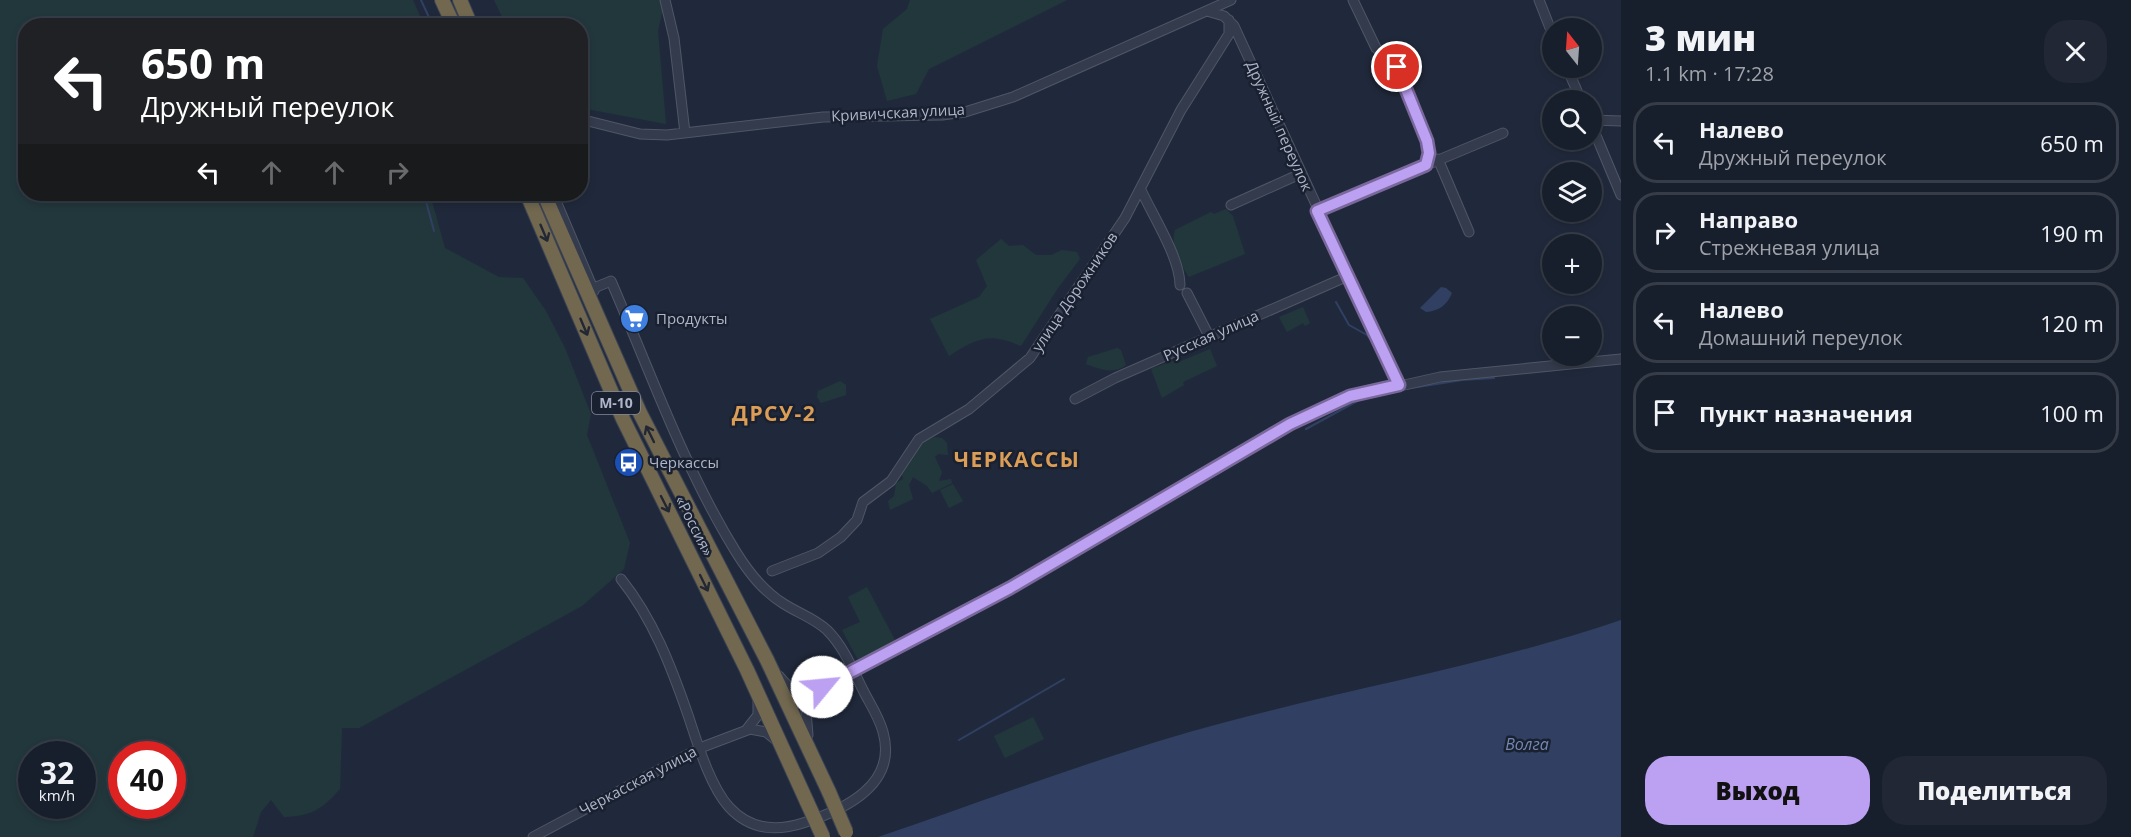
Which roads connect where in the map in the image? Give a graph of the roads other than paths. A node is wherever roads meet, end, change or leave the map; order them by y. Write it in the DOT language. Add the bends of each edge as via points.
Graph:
graph roads {
  1 [pos="442,0"];
  2 [pos="460,0"];
  3 [pos="664,0"];
  4 [pos="1231,0"];
  5 [pos="1353,0"];
  6 [pos="1539,0"];
  7 [pos="1207,11"];
  8 [pos="450,18"];
  9 [pos="468,18"];
  10 [pos="1546,18"];
  11 [pos="1229,20"];
  12 [pos="588,120"];
  13 [pos="1602,120"];
  14 [pos="1621,121"];
  15 [pos="685,133"];
  16 [pos="1503,133"];
  17 [pos="1602,150"];
  18 [pos="1438,159"];
  19 [pos="1426,165"];
  20 [pos="1300,174"];
  21 [pos="1141,190"];
  22 [pos="1621,195"];
  23 [pos="530,201"];
  24 [pos="547,201"];
  25 [pos="557,201"];
  26 [pos="1231,206"];
  27 [pos="1317,211"];
  28 [pos="1469,232"];
  29 [pos="1348,276"];
  30 [pos="1180,285"];
  31 [pos="594,288"];
  32 [pos="1187,294"];
  33 [pos="594,305"];
  34 [pos="1210,338"];
  35 [pos="1621,359"];
  36 [pos="1399,385"];
  37 [pos="1075,399"];
  38 [pos="772,572"];
  39 [pos="621,579"];
  40 [pos="767,660"];
  41 [pos="747,670"];
  42 [pos="854,671"];
  43 [pos="822,687"];
  44 [pos="745,730"];
  45 [pos="700,748"];
  46 [pos="822,776"];
  47 [pos="799,785"];
  48 [pos="533,837"];
  49 [pos="823,837"];
  50 [pos="848,837"];
  1 -- 8 [label="highway"];
  2 -- 9 [label="highway"];
  3 -- 15 [label="street" via="674,38"];
  4 -- 7 [label="street, Кривичская улица"];
  5 -- 19 [label="street" via="1376,48 1401,75 1427,141"];
  6 -- 10 [label="street"];
  7 -- 11 [label="street"];
  7 -- 15 [label="street, Кривичская улица" via="1013,97 972,110 942,115 823,117"];
  11 -- 20 [label="street, Дружный переулок"];
  11 -- 21 [label="street, улица Дорожников" via="1230,34 1181,110"];
  12 -- 15 [label="street, Кривичская улица" via="640,134"];
  13 -- 14 [label="street"];
  16 -- 18 [label="street"];
  17 -- 22 [label="street"];
  18 -- 19 [label="street"];
  18 -- 28 [label="street"];
  19 -- 27 [label="street"];
  20 -- 26 [label="street"];
  20 -- 27 [label="street, Дружный переулок"];
  21 -- 30 [label="street" via="1170,250"];
  21 -- 38 [label="street, улица Дорожников" via="1030,358 969,409 919,439 891,481 863,502 857,520 841,537 818,553"];
  23 -- 41 [label="highway, «Россия» / М-10, one-way" via="623,420"];
  24 -- 33 [label="highway, «Россия» / М-10"];
  25 -- 31 [label="street"];
  27 -- 29 [label="street, Дружный переулок"];
  29 -- 34 [label="street, Русская улица"];
  29 -- 36 [label="street, Дружный переулок"];
  31 -- 33 [label="street"];
  31 -- 42 [label="street" via="611,281 705,496 750,574 777,600 827,630"];
  32 -- 34 [label="street"];
  40 -- 33 [label="highway, «Россия» / М-10, one-way" via="640,413"];
  34 -- 37 [label="street, Русская улица"];
  35 -- 36 [label="street" via="1486,371"];
  36 -- 42 [label="street" via="1350,396 1290,424 1010,588"];
  39 -- 45 [label="street" via="636,597 660,641"];
  40 -- 43 [label="street" via="792,690 808,692"];
  40 -- 46 [label="highway, М-10"];
  41 -- 44 [label="street" via="759,708 756,720"];
  41 -- 47 [label="highway, «Россия» / М-10"];
  42 -- 43 [label="street"];
  42 -- 45 [label="street" via="882,728 885,754 872,786 839,809 784,828 748,822 725,803"];
  43 -- 46 [label="street" via="810,701 805,718"];
  44 -- 45 [label="street, Черкасская улица"];
  44 -- 47 [label="street" via="758,729 772,736"];
  45 -- 48 [label="street, Черкасская улица"];
  46 -- 50 [label="highway, М-10, bridge"];
  47 -- 49 [label="highway, «Россия» / М-10, bridge"];
}
